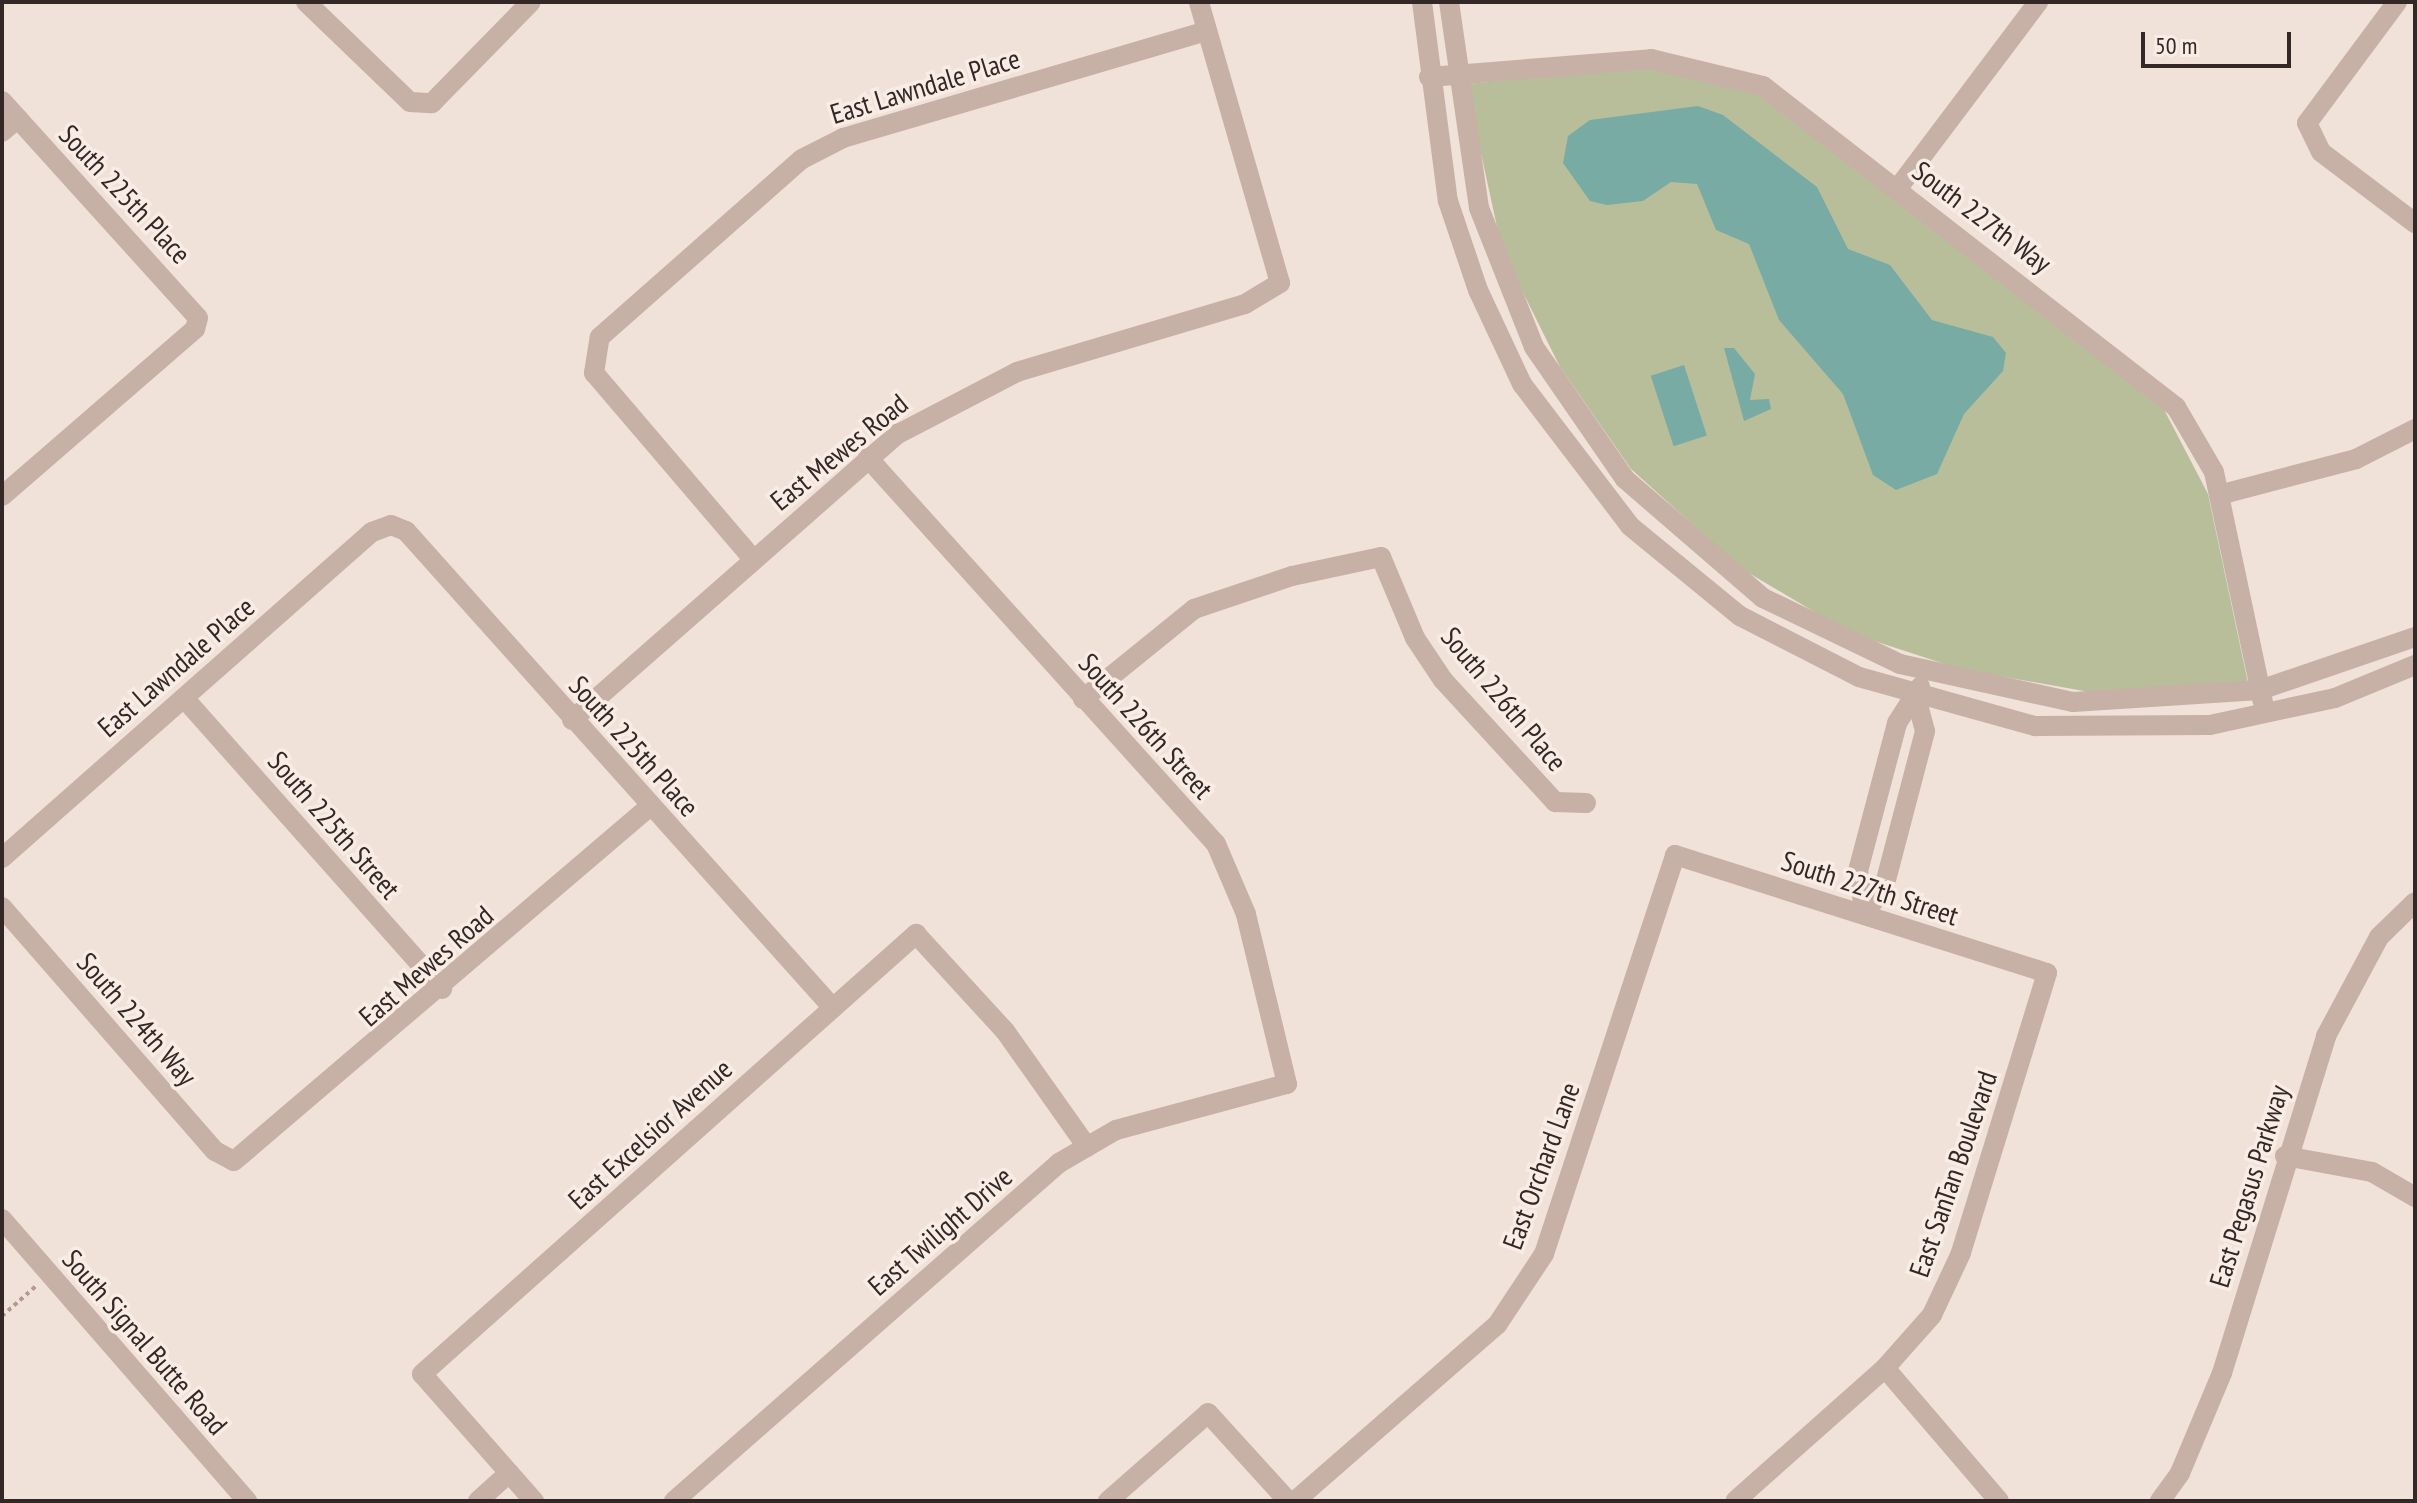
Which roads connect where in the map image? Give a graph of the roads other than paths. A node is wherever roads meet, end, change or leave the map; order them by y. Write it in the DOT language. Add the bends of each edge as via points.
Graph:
graph roads {
  1 [pos="306,2"];
  2 [pos="531,2"];
  3 [pos="1199,2"];
  4 [pos="1422,2"];
  5 [pos="1449,2"];
  6 [pos="2038,2"];
  7 [pos="2397,2"];
  8 [pos="1207,31"];
  9 [pos="1457,74"];
  10 [pos="1429,77"];
  11 [pos="2,101"];
  12 [pos="10,125"];
  13 [pos="1898,188"];
  14 [pos="2415,223"];
  15 [pos="2415,429"];
  16 [pos="868,458"];
  17 [pos="2219,495"];
  18 [pos="2,496"];
  19 [pos="391,525"];
  20 [pos="753,559"];
  21 [pos="2415,637"];
  22 [pos="2415,665"];
  23 [pos="1925,672"];
  24 [pos="2260,690"];
  25 [pos="1916,697"];
  26 [pos="184,698"];
  27 [pos="1083,699"];
  28 [pos="2265,715"];
  29 [pos="572,720"];
  30 [pos="1876,802"];
  31 [pos="1586,803"];
  32 [pos="649,807"];
  33 [pos="1906,810"];
  34 [pos="1675,855"];
  35 [pos="2,858"];
  36 [pos="2415,902"];
  37 [pos="2,907"];
  38 [pos="1865,915"];
  39 [pos="2047,973"];
  40 [pos="442,989"];
  41 [pos="833,1008"];
  42 [pos="1287,1084"];
  43 [pos="1087,1147"];
  44 [pos="2285,1156"];
  45 [pos="234,1161"];
  46 [pos="2415,1197"];
  47 [pos="2,1219"];
  48 [pos="1885,1368"];
  49 [pos="509,1473"];
  50 [pos="247,1501"];
  51 [pos="478,1501"];
  52 [pos="534,1501"];
  53 [pos="674,1501"];
  54 [pos="1108,1501"];
  55 [pos="1288,1501"];
  56 [pos="1295,1501"];
  57 [pos="1735,1501"];
  58 [pos="1999,1501"];
  59 [pos="2160,1501"];
  1 -- 2 [label="street" via="410,102 432,103"];
  3 -- 8 [label="street"];
  4 -- 10 [label="street"];
  5 -- 9 [label="street"];
  6 -- 13 [label="street"];
  7 -- 14 [label="street" via="2307,123 2321,152"];
  8 -- 16 [label="street, East Mewes Road" via="1280,283 1256,300 1017,372 962,396"];
  8 -- 20 [label="street, East Lawndale Place" via="843,138 790,170 600,337 591,356 594,373"];
  9 -- 10 [label="street, South 227th Way"];
  9 -- 13 [label="street, South 227th Way" via="1651,59 1735,74 1763,86"];
  9 -- 23 [label="street" via="1479,208 1499,273 1547,370 1596,444 1658,514 1763,598 1846,642"];
  10 -- 25 [label="street" via="1448,201 1478,290 1522,384 1567,452 1630,526 1730,609 1801,650"];
  11 -- 12 [label="street, South 225th Place"];
  12 -- 18 [label="street, South 225th Place" via="187,303 195,329"];
  13 -- 17 [label="street, South 227th Way" via="2158,387 2194,434"];
  15 -- 17 [label="street" via="2356,459"];
  16 -- 20 [label="street, East Mewes Road"];
  16 -- 27 [label="street, South 226th Street"];
  17 -- 24 [label="street, South 227th Way"];
  19 -- 26 [label="street, East Lawndale Place" via="372,532"];
  19 -- 29 [label="street, South 225th Place" via="406,531"];
  20 -- 29 [label="street, East Mewes Road"];
  21 -- 24 [label="street"];
  22 -- 28 [label="street" via="2335,698"];
  23 -- 24 [label="street" via="2073,702"];
  23 -- 25 [label="street"];
  24 -- 28 [label="street, South 227th Way"];
  25 -- 28 [label="street" via="2035,726 2210,725"];
  25 -- 30 [label="street" via="1897,723"];
  25 -- 33 [label="street" via="1925,731"];
  26 -- 35 [label="street, East Lawndale Place"];
  26 -- 40 [label="street, South 225th Street"];
  27 -- 31 [label="street, South 226th Place" via="1194,609 1292,576 1381,557 1415,638 1443,680 1555,802"];
  27 -- 42 [label="street, South 226th Street" via="1216,844 1246,914"];
  29 -- 32 [label="street, South 225th Place"];
  30 -- 33 [label="street"];
  30 -- 38 [label="street" via="1858,871"];
  32 -- 40 [label="street, East Mewes Road"];
  32 -- 41 [label="street, South 225th Place"];
  33 -- 38 [label="street" via="1886,880"];
  34 -- 38 [label="street, South 227th Street"];
  34 -- 56 [label="street, East Orchard Lane" via="1544,1254 1497,1325"];
  36 -- 44 [label="street, East Pegasus Parkway" via="2379,937 2349,985"];
  37 -- 45 [label="street, South 224th Way" via="215,1151"];
  38 -- 39 [label="street, South 227th Street"];
  39 -- 48 [label="street, East SanTan Boulevard" via="1961,1253 1932,1315"];
  40 -- 45 [label="street, East Mewes Road"];
  41 -- 43 [label="street, East Excelsior Avenue" via="916,934 1005,1031"];
  41 -- 49 [label="street, East Excelsior Avenue" via="422,1374"];
  42 -- 43 [label="street, East Twilight Drive" via="1116,1130"];
  43 -- 53 [label="street, East Twilight Drive" via="1059,1163"];
  44 -- 46 [label="street" via="2372,1172"];
  44 -- 59 [label="street, East Pegasus Parkway" via="2222,1373 2180,1473"];
  47 -- 50 [label="street, South Signal Butte Road"];
  48 -- 57 [label="street, East SanTan Boulevard"];
  48 -- 58 [label="street"];
  49 -- 51 [label="street"];
  49 -- 52 [label="street"];
  54 -- 55 [label="street" via="1208,1413"];
}
